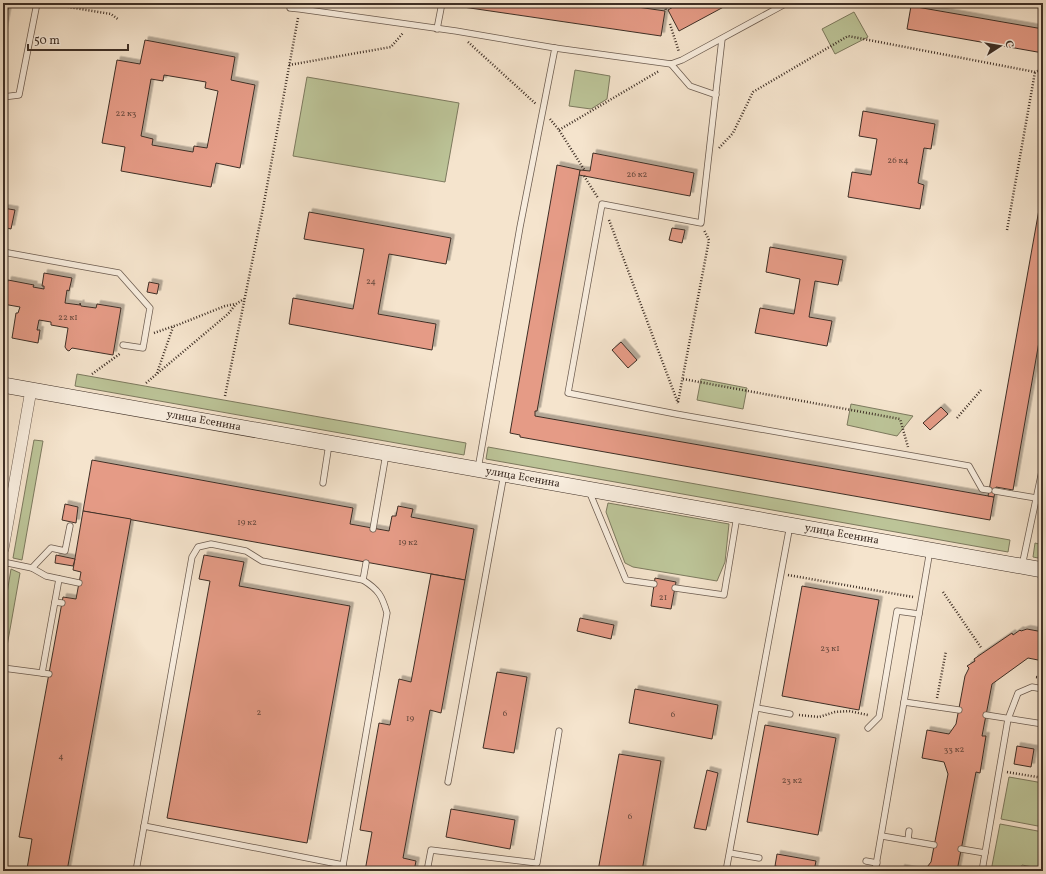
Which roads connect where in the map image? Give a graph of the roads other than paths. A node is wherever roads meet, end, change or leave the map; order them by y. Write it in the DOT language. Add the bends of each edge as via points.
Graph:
graph roads {
  1 [pos="37,3"];
  2 [pos="291,3"];
  3 [pos="442,3"];
  4 [pos="787,3"];
  5 [pos="437,29"];
  6 [pos="722,39"];
  7 [pos="555,48"];
  8 [pos="671,64"];
  9 [pos="716,95"];
  10 [pos="3,97"];
  11 [pos="3,252"];
  12 [pos="123,345"];
  13 [pos="3,385"];
  14 [pos="31,390"];
  15 [pos="330,444"];
  16 [pos="386,454"];
  17 [pos="1043,466"];
  18 [pos="478,469"];
  19 [pos="504,474"];
  20 [pos="323,483"];
  21 [pos="588,489"];
  22 [pos="1036,498"];
  23 [pos="737,516"];
  24 [pos="790,525"];
  25 [pos="70,526"];
  26 [pos="373,529"];
  27 [pos="3,549"];
  28 [pos="930,550"];
  29 [pos="3,562"];
  30 [pos="366,563"];
  31 [pos="1022,566"];
  32 [pos="32,568"];
  33 [pos="1043,570"];
  34 [pos="59,579"];
  35 [pos="363,580"];
  36 [pos="79,583"];
  37 [pos="654,584"];
  38 [pos="675,588"];
  39 [pos="55,602"];
  40 [pos="62,603"];
  41 [pos="919,614"];
  42 [pos="3,668"];
  43 [pos="42,673"];
  44 [pos="49,674"];
  45 [pos="1043,689"];
  46 [pos="904,702"];
  47 [pos="757,708"];
  48 [pos="959,710"];
  49 [pos="790,714"];
  50 [pos="986,715"];
  51 [pos="1008,718"];
  52 [pos="1043,724"];
  53 [pos="868,728"];
  54 [pos="559,731"];
  55 [pos="448,782"];
  56 [pos="144,826"];
  57 [pos="909,831"];
  58 [pos="882,836"];
  59 [pos="908,840"];
  60 [pos="934,845"];
  61 [pos="961,849"];
  62 [pos="730,852"];
  63 [pos="985,853"];
  64 [pos="760,858"];
  65 [pos="866,861"];
  66 [pos="877,863"];
  67 [pos="343,868"];
  68 [pos="136,871"];
  69 [pos="427,871"];
  70 [pos="726,871"];
  71 [pos="875,871"];
  72 [pos="982,871"];
  1 -- 10 [label="lane" via="19,95"];
  2 -- 5 [label="lane" via="290,8"];
  3 -- 5 [label="lane"];
  4 -- 6 [label="lane"];
  5 -- 7 [label="lane"];
  6 -- 8 [label="lane"];
  6 -- 9 [label="lane"];
  7 -- 8 [label="lane"];
  7 -- 18 [label="lane" via="518,234"];
  8 -- 9 [label="lane" via="690,86"];
  9 -- 22 [label="lane" via="701,222 602,204 568,393 969,466 982,489"];
  11 -- 12 [label="lane" via="119,273 150,308 143,348"];
  13 -- 14 [label="street, улица Есенина"];
  14 -- 15 [label="street, улица Есенина"];
  14 -- 27 [label="street"];
  15 -- 16 [label="street, улица Есенина"];
  15 -- 20 [label="lane"];
  16 -- 18 [label="street, улица Есенина"];
  16 -- 26 [label="lane"];
  17 -- 22 [label="lane"];
  18 -- 19 [label="street, улица Есенина"];
  19 -- 21 [label="street, улица Есенина"];
  19 -- 55 [label="lane"];
  21 -- 23 [label="street, улица Есенина"];
  21 -- 37 [label="lane" via="626,580"];
  22 -- 31 [label="lane"];
  23 -- 24 [label="street, улица Есенина"];
  23 -- 38 [label="lane" via="724,595"];
  24 -- 28 [label="street, улица Есенина"];
  24 -- 47 [label="lane"];
  25 -- 32 [label="lane" via="65,551 51,548"];
  28 -- 31 [label="street, улица Есенина"];
  28 -- 41 [label="lane"];
  29 -- 32 [label="lane"];
  30 -- 35 [label="lane"];
  31 -- 33 [label="street, улица Есенина"];
  32 -- 34 [label="lane" via="46,576"];
  34 -- 36 [label="lane"];
  34 -- 39 [label="lane"];
  35 -- 56 [label="lane" via="262,561 246,551 211,544 198,547 192,557"];
  35 -- 67 [label="lane" via="374,587 383,600 387,613"];
  39 -- 40 [label="lane"];
  39 -- 43 [label="lane"];
  41 -- 46 [label="lane"];
  41 -- 53 [label="lane" via="897,611 879,717"];
  42 -- 43 [label="lane"];
  43 -- 44 [label="lane"];
  45 -- 51 [label="lane" via="1032,687 1018,693"];
  46 -- 48 [label="lane"];
  46 -- 58 [label="lane"];
  47 -- 49 [label="lane"];
  47 -- 62 [label="lane"];
  50 -- 51 [label="lane"];
  51 -- 52 [label="lane"];
  51 -- 63 [label="lane"];
  54 -- 69 [label="lane" via="537,863 431,850"];
  56 -- 67 [label="lane"];
  56 -- 68 [label="lane"];
  57 -- 59 [label="lane"];
  58 -- 59 [label="lane"];
  58 -- 66 [label="lane"];
  59 -- 60 [label="lane"];
  61 -- 63 [label="lane"];
  62 -- 64 [label="lane"];
  62 -- 70 [label="lane"];
  63 -- 72 [label="lane"];
  65 -- 66 [label="lane"];
  66 -- 71 [label="lane"];
}
